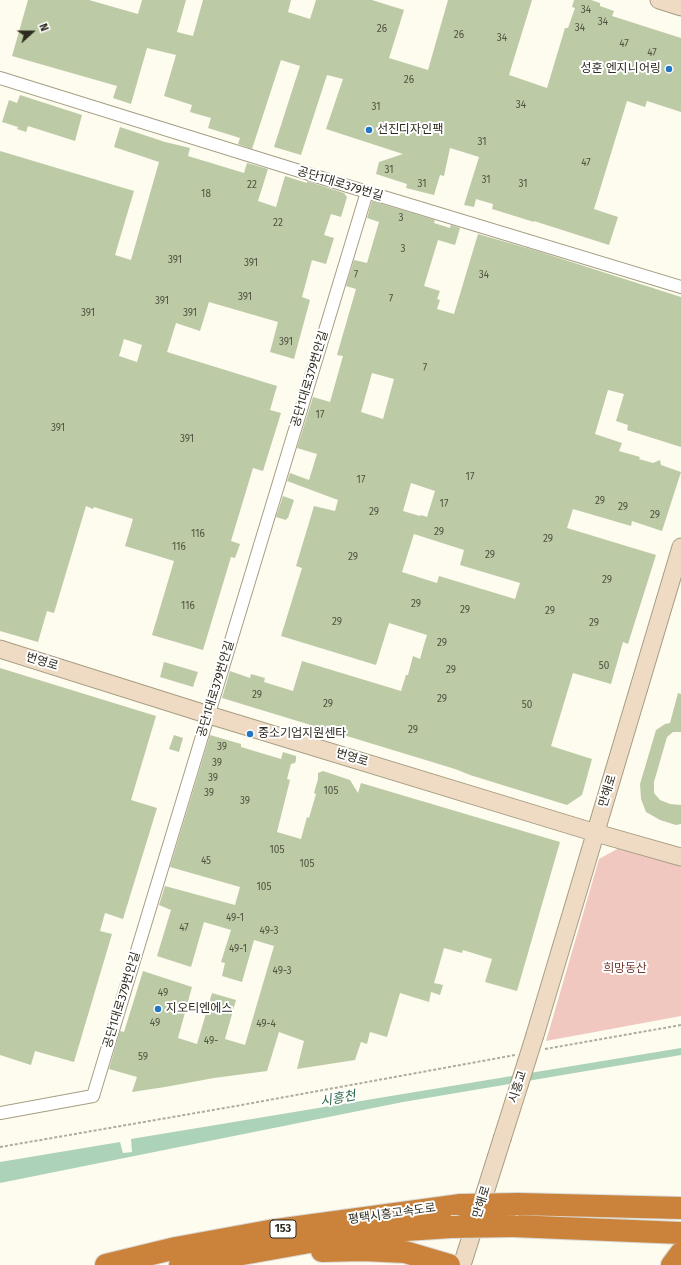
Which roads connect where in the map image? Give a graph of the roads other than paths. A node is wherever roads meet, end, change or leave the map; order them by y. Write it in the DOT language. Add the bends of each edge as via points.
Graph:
graph roads {
  1 [pos="659,0"];
  2 [pos="681,7"];
  3 [pos="0,78"];
  4 [pos="366,192"];
  5 [pos="681,287"];
  6 [pos="681,547"];
  7 [pos="0,649"];
  8 [pos="209,715"];
  9 [pos="596,833"];
  10 [pos="681,857"];
  11 [pos="537,1042"];
  12 [pos="0,1113"];
  13 [pos="502,1139"];
  14 [pos="681,1208"];
  15 [pos="681,1233"];
  16 [pos="243,1253"];
  17 [pos="681,1253"];
  18 [pos="444,1263"];
  19 [pos="106,1265"];
  20 [pos="180,1265"];
  21 [pos="462,1265"];
  22 [pos="672,1265"];
  1 -- 2 [label="street"];
  3 -- 4 [label="street, 공단1대로379번길"];
  4 -- 5 [label="street, 공단1대로379번길"];
  4 -- 8 [label="street, 공단1대로379번안길"];
  6 -- 9 [label="street, 만해로"];
  7 -- 8 [label="street, 번영로"];
  8 -- 9 [label="street, 번영로"];
  8 -- 12 [label="street, 공단1대로379번안길" via="93,1096"];
  9 -- 10 [label="street, 번영로"];
  9 -- 11 [label="street, 만해로"];
  11 -- 13 [label="street, 시흥교, bridge"];
  13 -- 21 [label="street, 만해로"];
  14 -- 19 [label="highway, 평택시흥고속도로 / 153, bridge" via="461,1205 269,1231 176,1248"];
  15 -- 16 [label="highway, 평택시흥고속도로 / 153, bridge" via="513,1226 451,1227 360,1233"];
  16 -- 18 [label="highway" via="363,1250 405,1252"];
  16 -- 20 [label="highway, 평택시흥고속도로 / 153"];
  17 -- 22 [label="highway"];
}
